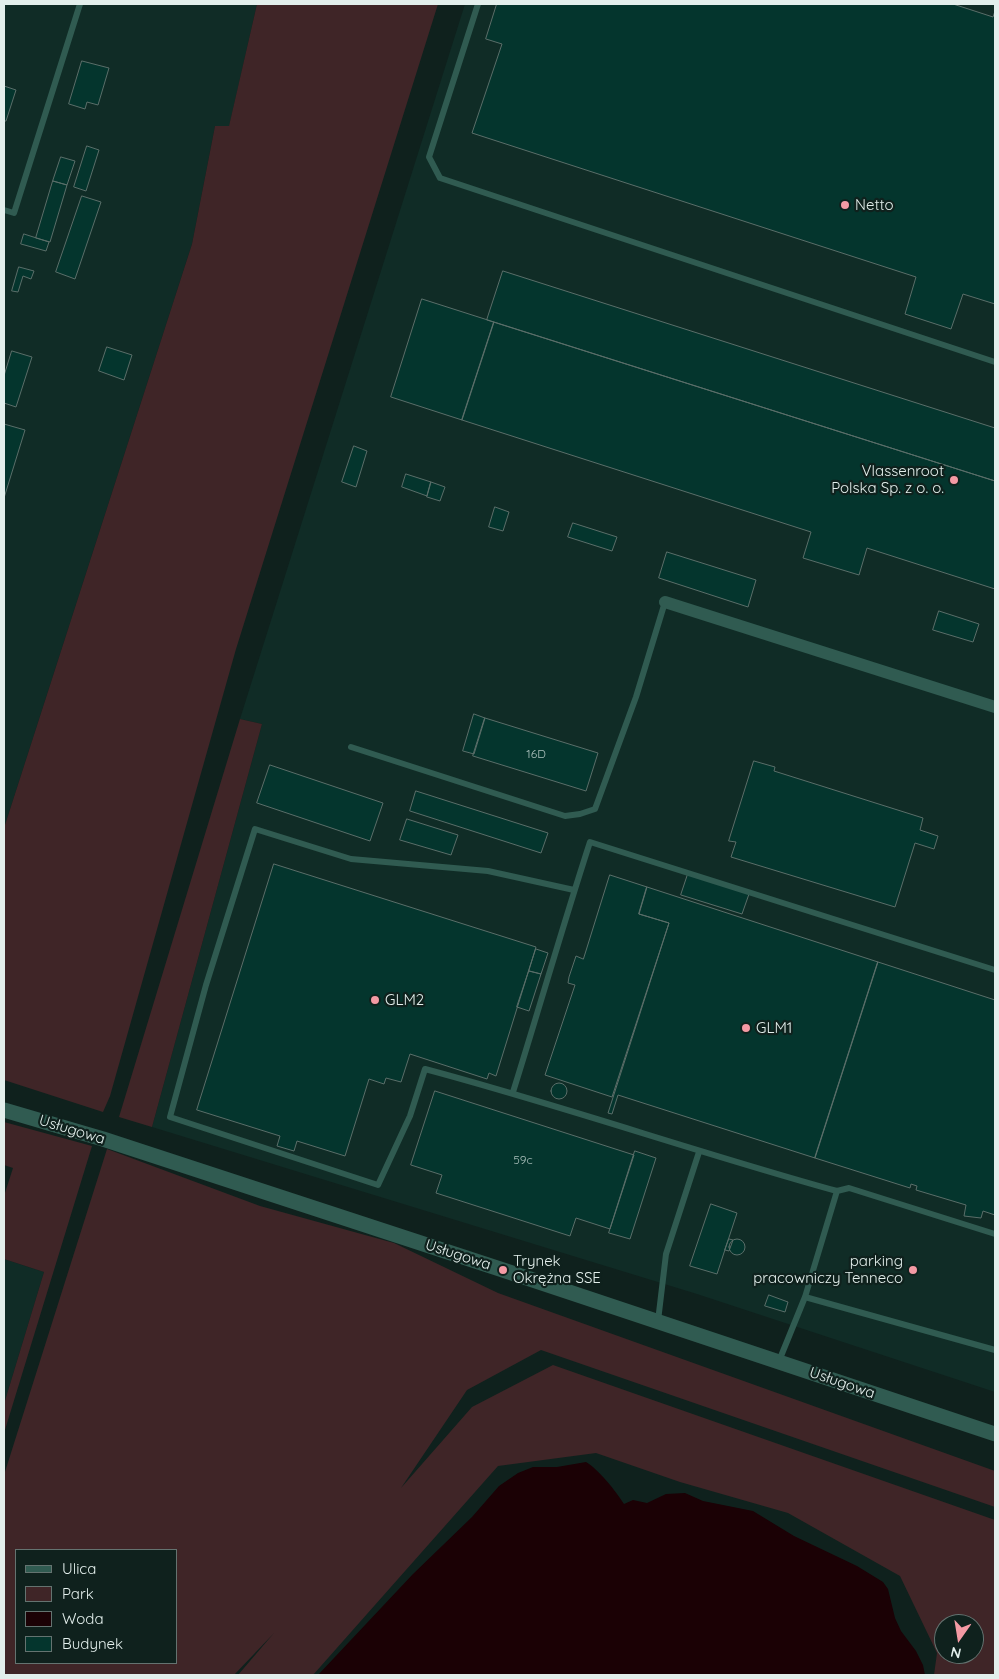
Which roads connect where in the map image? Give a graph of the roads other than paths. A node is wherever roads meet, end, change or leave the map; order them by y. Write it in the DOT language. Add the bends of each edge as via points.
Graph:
graph roads {
  1 [pos="80,4"];
  2 [pos="478,4"];
  3 [pos="4,210"];
  4 [pos="995,362"];
  5 [pos="665,602"];
  6 [pos="995,707"];
  7 [pos="351,746"];
  8 [pos="574,890"];
  9 [pos="995,970"];
  10 [pos="513,1092"];
  11 [pos="4,1110"];
  12 [pos="699,1152"];
  13 [pos="838,1191"];
  14 [pos="995,1234"];
  15 [pos="805,1297"];
  16 [pos="658,1321"];
  17 [pos="995,1350"];
  18 [pos="779,1361"];
  19 [pos="995,1434"];
  1 -- 3 [label="lane" via="14,214"];
  2 -- 4 [label="lane" via="429,157 440,178"];
  5 -- 6 [label="street"];
  5 -- 7 [label="lane" via="636,697 595,809 565,816"];
  8 -- 9 [label="lane" via="590,842"];
  8 -- 10 [label="lane"];
  8 -- 10 [label="lane" via="488,871 351,859 255,829 206,985 170,1117 378,1185 410,1116 425,1068"];
  10 -- 12 [label="lane"];
  11 -- 16 [label="street, Usługowa" via="103,1139"];
  12 -- 13 [label="lane"];
  12 -- 16 [label="lane" via="666,1254"];
  13 -- 14 [label="lane" via="850,1188"];
  13 -- 15 [label="lane"];
  15 -- 17 [label="lane"];
  15 -- 18 [label="lane"];
  16 -- 18 [label="street, Usługowa"];
  18 -- 19 [label="street, Usługowa"];
}
